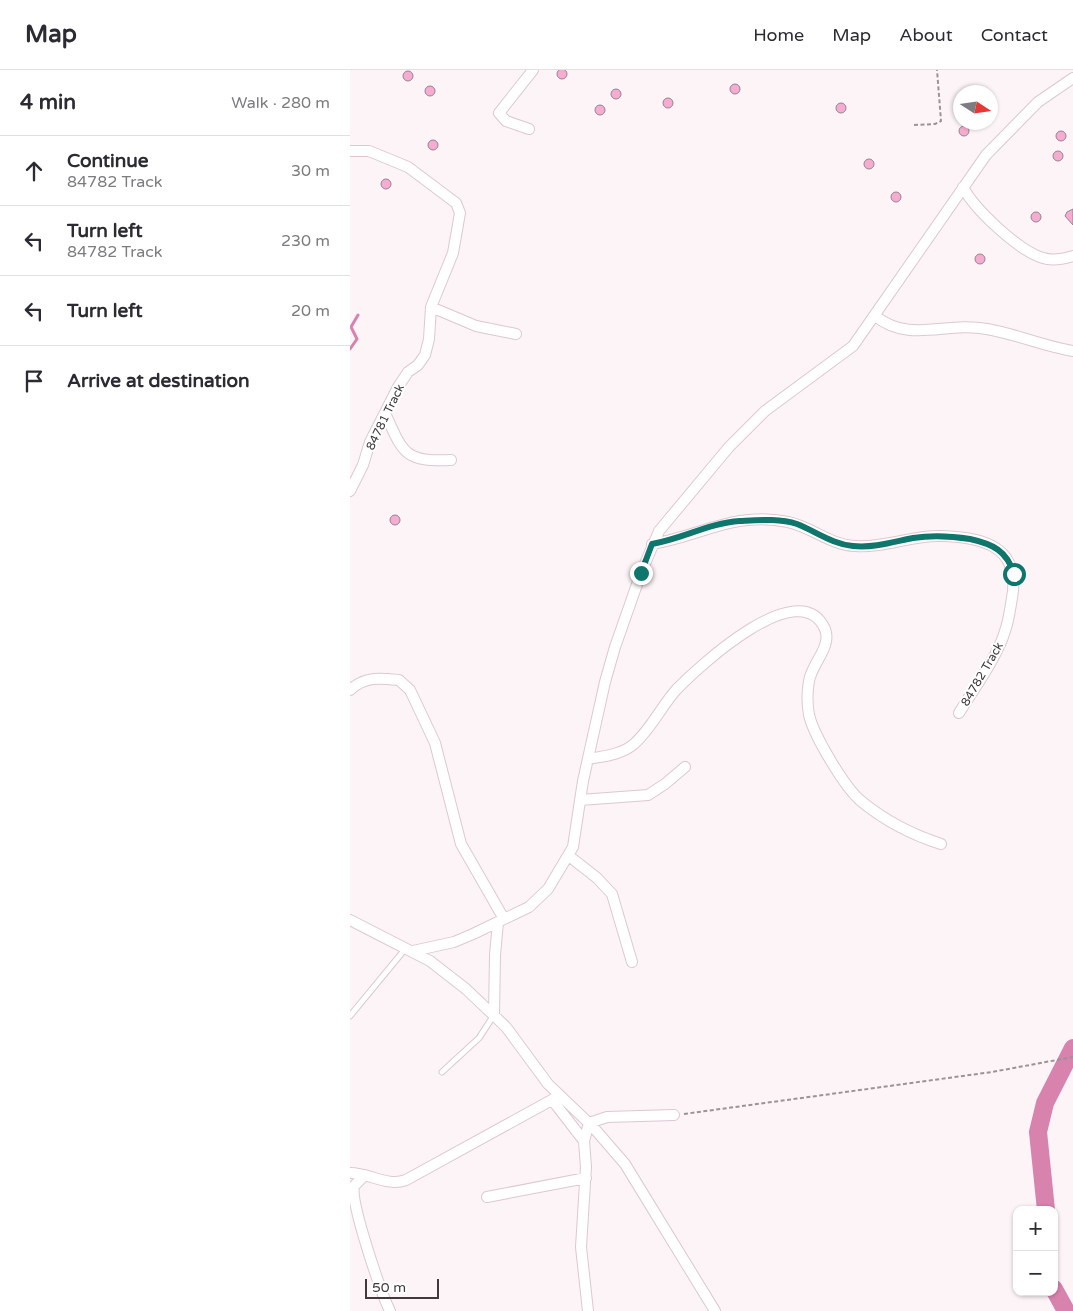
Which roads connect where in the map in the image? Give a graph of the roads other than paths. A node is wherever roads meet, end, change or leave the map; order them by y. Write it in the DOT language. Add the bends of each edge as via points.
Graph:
graph roads {
  1 [pos="533,70"];
  2 [pos="1073,78"];
  3 [pos="529,129"];
  4 [pos="350,151"];
  5 [pos="964,187"];
  6 [pos="1073,256"];
  7 [pos="431,308"];
  8 [pos="875,316"];
  9 [pos="516,334"];
  10 [pos="1073,350"];
  11 [pos="385,414"];
  12 [pos="451,460"];
  13 [pos="350,491"];
  14 [pos="652,544"];
  15 [pos="350,690"];
  16 [pos="959,713"];
  17 [pos="588,759"];
  18 [pos="685,766"];
  19 [pos="580,800"];
  20 [pos="941,844"];
  21 [pos="568,856"];
  22 [pos="350,920"];
  23 [pos="501,920"];
  24 [pos="410,949"];
  25 [pos="632,962"];
  26 [pos="494,1015"];
  27 [pos="350,1016"];
  28 [pos="442,1072"];
  29 [pos="556,1098"];
  30 [pos="674,1115"];
  31 [pos="589,1123"];
  32 [pos="584,1141"];
  33 [pos="350,1173"];
  34 [pos="365,1175"];
  35 [pos="586,1178"];
  36 [pos="487,1197"];
  37 [pos="390,1311"];
  38 [pos="588,1311"];
  39 [pos="715,1311"];
  1 -- 3 [label="street" via="499,113 506,121"];
  2 -- 5 [label="street" via="1050,92 1021,119 986,156"];
  4 -- 7 [label="street, 84781 Track" via="369,151 396,162 456,203 460,223 449,268"];
  5 -- 6 [label="street" via="982,214 1032,253 1052,259"];
  5 -- 8 [label="street"];
  7 -- 9 [label="street" via="476,326"];
  7 -- 11 [label="street, 84781 Track" via="425,355 404,377"];
  8 -- 10 [label="street" via="891,327 906,331 952,326 985,328 1045,346"];
  8 -- 14 [label="street" via="846,353 798,385 739,437 666,521"];
  11 -- 12 [label="street" via="400,446 412,457 424,461"];
  11 -- 13 [label="street, 84781 Track"];
  14 -- 16 [label="street, 84782 Track" via="726,522 761,520 797,524 833,542 855,546 942,536 991,544 1005,554 1014,574 1007,622 1001,642"];
  14 -- 17 [label="street" via="615,647"];
  15 -- 23 [label="street" via="368,678 399,680 410,690 435,743 461,844"];
  17 -- 19 [label="street"];
  17 -- 20 [label="street" via="618,753 633,744 678,688 721,650 758,624 792,612 809,614 821,623 827,637 810,672 807,698 813,726 822,744 848,788 861,801 914,834"];
  18 -- 19 [label="street" via="648,795"];
  19 -- 21 [label="street" via="573,847"];
  21 -- 23 [label="street" via="541,898"];
  21 -- 25 [label="street" via="612,894"];
  22 -- 24 [label="street"];
  23 -- 24 [label="street" via="454,942"];
  23 -- 26 [label="street" via="494,955"];
  24 -- 26 [label="street" via="447,974"];
  24 -- 27 [label="lane"];
  26 -- 28 [label="lane" via="479,1038"];
  26 -- 29 [label="street" via="522,1046"];
  29 -- 31 [label="street"];
  29 -- 32 [label="street"];
  29 -- 34 [label="street" via="406,1180 388,1182"];
  30 -- 31 [label="street" via="607,1117"];
  31 -- 32 [label="street"];
  31 -- 39 [label="street" via="625,1164"];
  32 -- 35 [label="street"];
  33 -- 34 [label="street"];
  34 -- 37 [label="street" via="354,1186 354,1204"];
  35 -- 36 [label="street"];
  35 -- 38 [label="street" via="581,1246"];
}
